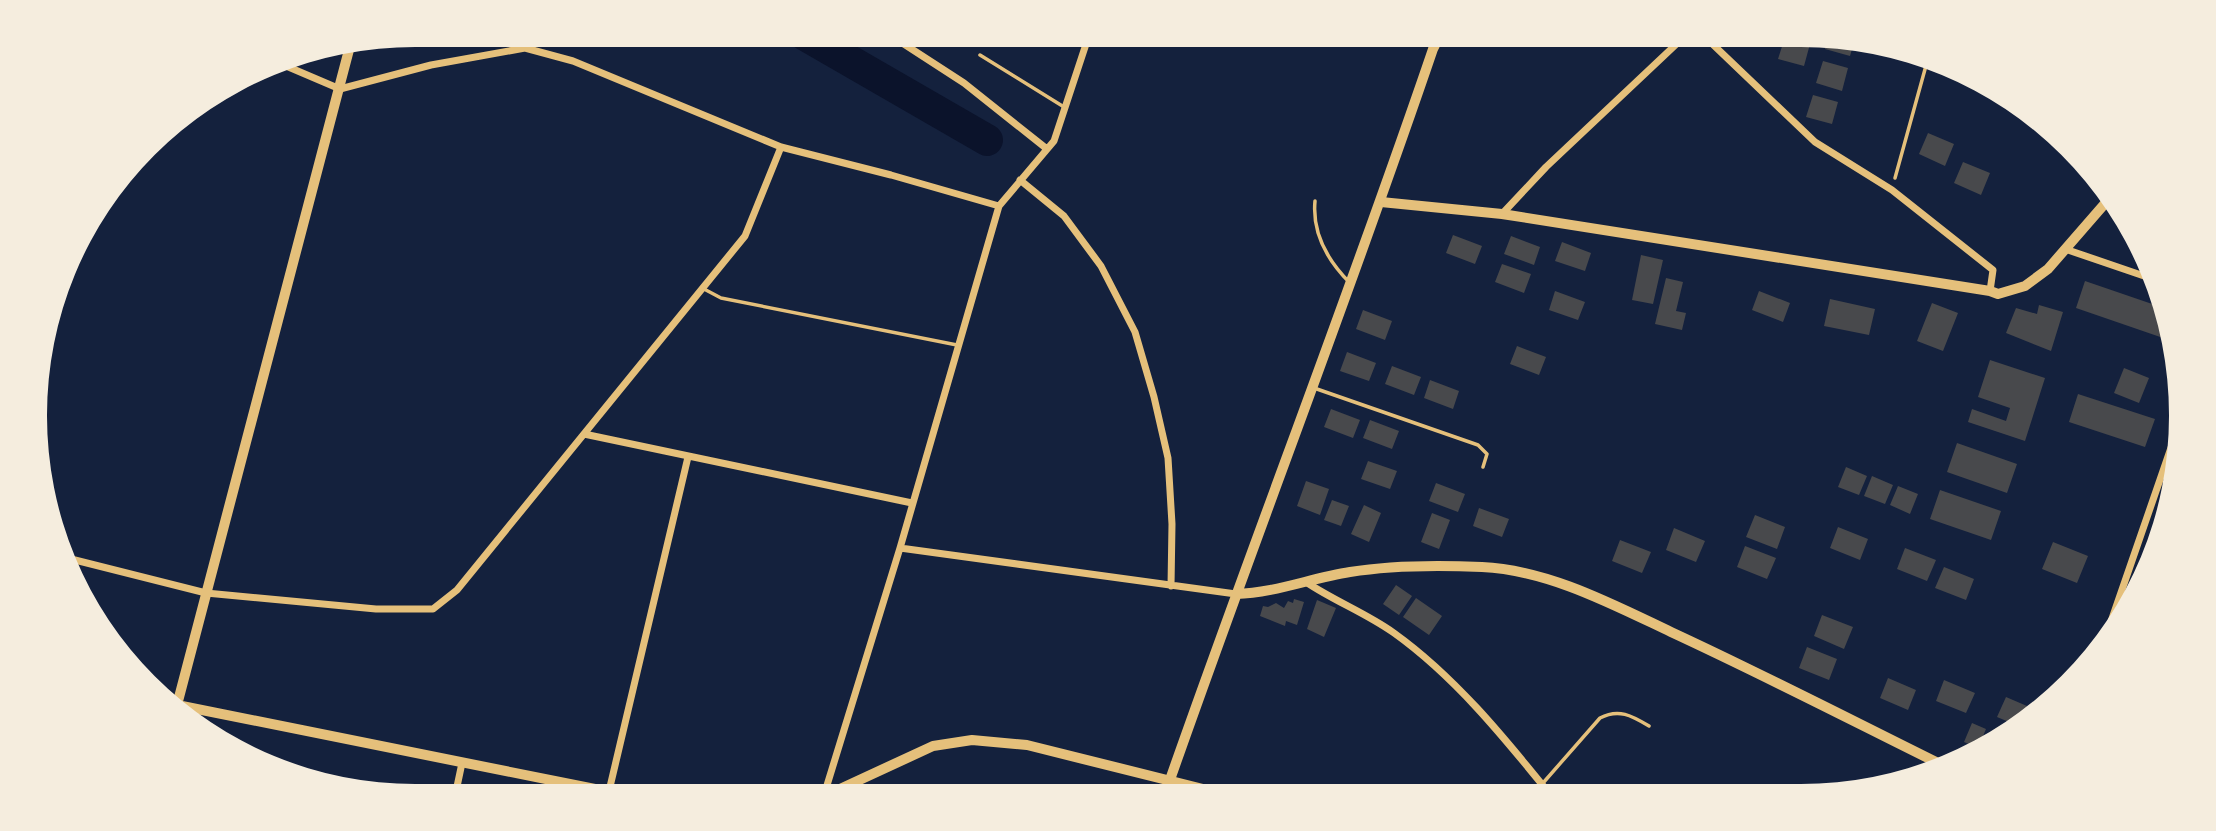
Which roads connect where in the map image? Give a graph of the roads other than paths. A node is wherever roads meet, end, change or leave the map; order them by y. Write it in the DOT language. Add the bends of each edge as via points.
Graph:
graph roads {
  1 [pos="908,47"];
  2 [pos="1085,47"];
  3 [pos="1434,47"];
  4 [pos="1673,47"];
  5 [pos="1716,47"];
  6 [pos="348,53"];
  7 [pos="980,55"];
  8 [pos="291,69"];
  9 [pos="340,89"];
  10 [pos="1064,107"];
  11 [pos="781,147"];
  12 [pos="1047,149"];
  13 [pos="1020,180"];
  14 [pos="1315,201"];
  15 [pos="1381,202"];
  16 [pos="999,206"];
  17 [pos="2103,206"];
  18 [pos="1502,214"];
  19 [pos="2065,249"];
  20 [pos="2140,274"];
  21 [pos="1351,284"];
  22 [pos="703,289"];
  23 [pos="1990,291"];
  24 [pos="957,345"];
  25 [pos="1312,387"];
  26 [pos="584,434"];
  27 [pos="688,457"];
  28 [pos="2166,462"];
  29 [pos="1483,467"];
  30 [pos="912,503"];
  31 [pos="900,548"];
  32 [pos="77,561"];
  33 [pos="1306,582"];
  34 [pos="1171,586"];
  35 [pos="206,593"];
  36 [pos="1236,594"];
  37 [pos="2118,602"];
  38 [pos="178,696"];
  39 [pos="193,710"];
  40 [pos="1648,726"];
  41 [pos="1931,760"];
  42 [pos="461,763"];
  43 [pos="1169,781"];
  44 [pos="457,784"];
  45 [pos="572,784"];
  46 [pos="611,784"];
  47 [pos="828,784"];
  48 [pos="849,784"];
  49 [pos="1168,784"];
  50 [pos="1181,784"];
  51 [pos="1542,784"];
  1 -- 12 [label="street" via="964,83"];
  2 -- 10 [label="street"];
  3 -- 15 [label="street"];
  4 -- 18 [label="street"];
  5 -- 23 [label="street" via="1815,142 1892,190 1993,270"];
  6 -- 9 [label="main road"];
  7 -- 10 [label="lane"];
  8 -- 9 [label="street"];
  9 -- 11 [label="street" via="431,65 525,48 573,61"];
  9 -- 35 [label="main road"];
  10 -- 12 [label="street"];
  11 -- 16 [label="street"];
  11 -- 22 [label="street" via="745,236"];
  12 -- 13 [label="street"];
  13 -- 16 [label="street"];
  13 -- 34 [label="street" via="1072,226 1101,266 1135,332 1168,458"];
  14 -- 21 [label="lane" via="1320,241"];
  15 -- 18 [label="street"];
  15 -- 21 [label="street"];
  16 -- 24 [label="street"];
  17 -- 19 [label="street"];
  18 -- 23 [label="street"];
  19 -- 20 [label="street"];
  19 -- 23 [label="street" via="2025,286 1998,294"];
  21 -- 25 [label="street"];
  22 -- 24 [label="lane" via="721,298"];
  22 -- 26 [label="street"];
  24 -- 30 [label="street"];
  25 -- 29 [label="lane" via="1478,445 1487,454"];
  25 -- 36 [label="street"];
  26 -- 27 [label="street"];
  26 -- 35 [label="street" via="457,590 433,609 376,609"];
  27 -- 30 [label="street"];
  27 -- 46 [label="street"];
  28 -- 37 [label="street"];
  30 -- 31 [label="street"];
  31 -- 34 [label="street"];
  31 -- 47 [label="street"];
  32 -- 35 [label="street"];
  33 -- 36 [label="street"];
  33 -- 41 [label="street" via="1412,566 1485,567 1543,578 1721,655"];
  33 -- 51 [label="street" via="1415,649 1456,687"];
  34 -- 36 [label="street"];
  35 -- 38 [label="main road"];
  36 -- 43 [label="street"];
  39 -- 42 [label="main road"];
  40 -- 51 [label="lane" via="1625,713 1600,718"];
  42 -- 44 [label="street"];
  42 -- 45 [label="main road"];
  43 -- 48 [label="main road" via="1027,746 972,740 933,746"];
  43 -- 49 [label="street"];
  43 -- 50 [label="main road"];
}
